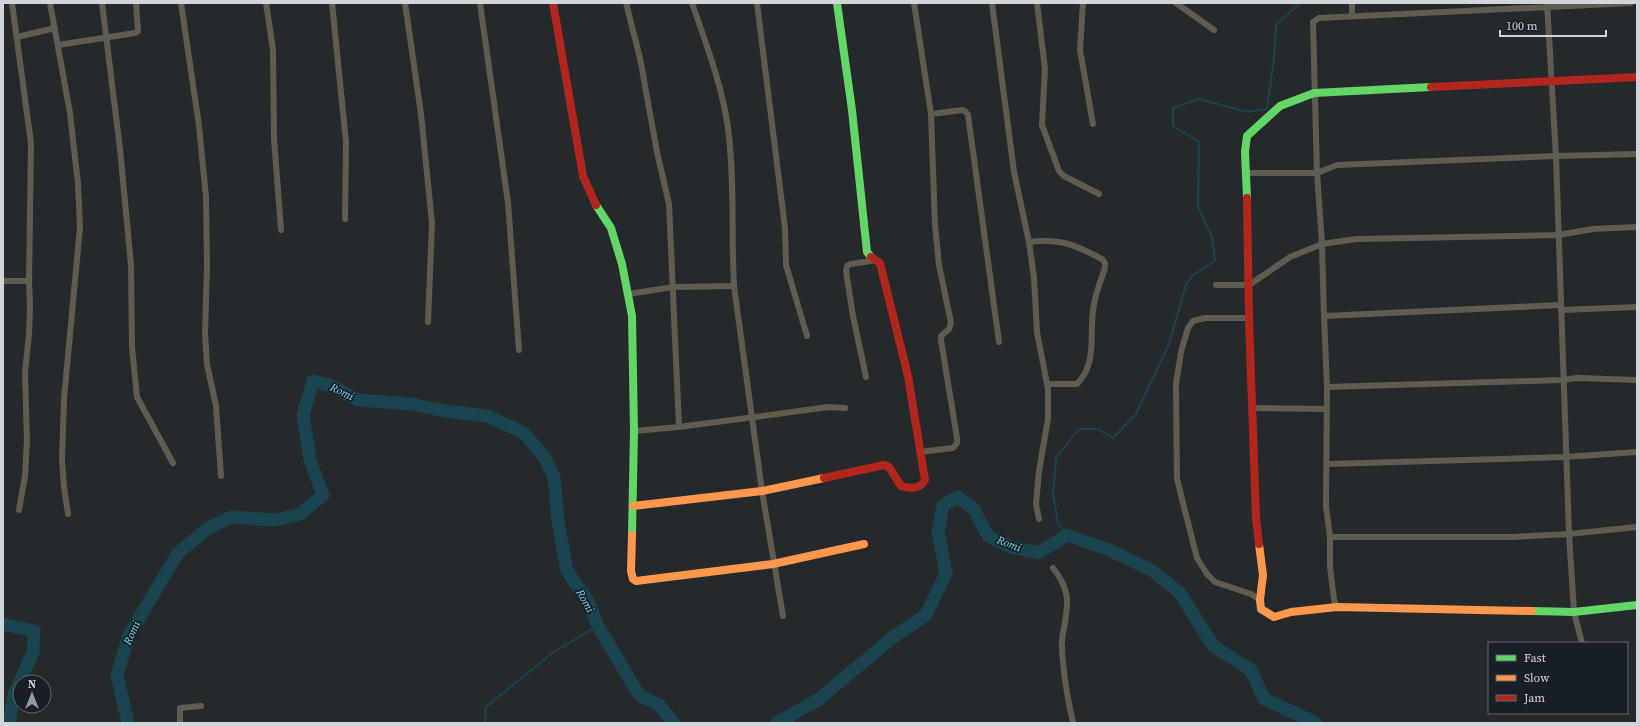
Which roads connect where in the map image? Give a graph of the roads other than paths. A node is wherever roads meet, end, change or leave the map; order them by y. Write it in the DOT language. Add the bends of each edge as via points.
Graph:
graph roads {
  1 [pos="12,3"];
  2 [pos="50,3"];
  3 [pos="102,3"];
  4 [pos="136,3"];
  5 [pos="181,3"];
  6 [pos="266,3"];
  7 [pos="332,3"];
  8 [pos="405,3"];
  9 [pos="480,3"];
  10 [pos="553,3"];
  11 [pos="626,3"];
  12 [pos="692,3"];
  13 [pos="758,3"];
  14 [pos="837,3"];
  15 [pos="914,3"];
  16 [pos="992,3"];
  17 [pos="1037,3"];
  18 [pos="1083,3"];
  19 [pos="1176,3"];
  20 [pos="1352,3"];
  21 [pos="1631,3"];
  22 [pos="1547,5"];
  23 [pos="1352,16"];
  24 [pos="55,28"];
  25 [pos="1214,30"];
  26 [pos="17,37"];
  27 [pos="106,38"];
  28 [pos="58,45"];
  29 [pos="1637,77"];
  30 [pos="1551,80"];
  31 [pos="1314,93"];
  32 [pos="931,114"];
  33 [pos="1093,124"];
  34 [pos="1637,154"];
  35 [pos="1556,156"];
  36 [pos="1247,173"];
  37 [pos="1317,173"];
  38 [pos="1099,194"];
  39 [pos="345,219"];
  40 [pos="1637,227"];
  41 [pos="281,230"];
  42 [pos="1558,235"];
  43 [pos="1029,242"];
  44 [pos="1322,244"];
  45 [pos="876,260"];
  46 [pos="3,281"];
  47 [pos="29,281"];
  48 [pos="1249,284"];
  49 [pos="1216,285"];
  50 [pos="734,286"];
  51 [pos="674,288"];
  52 [pos="628,294"];
  53 [pos="1561,307"];
  54 [pos="1637,307"];
  55 [pos="1324,316"];
  56 [pos="1249,318"];
  57 [pos="428,322"];
  58 [pos="807,336"];
  59 [pos="999,342"];
  60 [pos="519,350"];
  61 [pos="866,377"];
  62 [pos="1562,380"];
  63 [pos="1637,380"];
  64 [pos="1047,384"];
  65 [pos="1327,387"];
  66 [pos="845,408"];
  67 [pos="1253,408"];
  68 [pos="1326,409"];
  69 [pos="753,418"];
  70 [pos="679,427"];
  71 [pos="634,430"];
  72 [pos="920,452"];
  73 [pos="1637,452"];
  74 [pos="1565,456"];
  75 [pos="173,463"];
  76 [pos="1327,464"];
  77 [pos="221,476"];
  78 [pos="762,491"];
  79 [pos="634,506"];
  80 [pos="19,510"];
  81 [pos="68,514"];
  82 [pos="1039,519"];
  83 [pos="1637,527"];
  84 [pos="1568,534"];
  85 [pos="1330,538"];
  86 [pos="864,544"];
  87 [pos="773,564"];
  88 [pos="1053,568"];
  89 [pos="1260,600"];
  90 [pos="1637,605"];
  91 [pos="1337,607"];
  92 [pos="1574,612"];
  93 [pos="783,616"];
  94 [pos="1582,642"];
  95 [pos="201,706"];
  96 [pos="180,723"];
  97 [pos="1073,723"];
  1 -- 26 [label="street"];
  2 -- 24 [label="street"];
  3 -- 27 [label="street"];
  4 -- 27 [label="street" via="138,31"];
  5 -- 77 [label="street" via="199,126 206,197 205,334 207,364 216,406"];
  6 -- 41 [label="street" via="273,50 274,138"];
  7 -- 39 [label="street" via="346,142"];
  8 -- 57 [label="street" via="421,114 432,223"];
  9 -- 60 [label="street" via="508,203"];
  10 -- 52 [label="street" via="583,176 611,228"];
  11 -- 51 [label="street" via="640,58 669,204"];
  12 -- 50 [label="street" via="710,53 728,127 733,178"];
  13 -- 58 [label="street" via="785,228 786,265"];
  14 -- 45 [label="street" via="852,110 867,252"];
  15 -- 32 [label="street"];
  16 -- 43 [label="street" via="1014,172"];
  17 -- 38 [label="street" via="1045,69 1042,125 1059,171"];
  18 -- 33 [label="street" via="1080,50"];
  19 -- 25 [label="street"];
  20 -- 23 [label="street"];
  21 -- 22 [label="street"];
  22 -- 23 [label="street"];
  22 -- 30 [label="street"];
  23 -- 31 [label="street" via="1319,18 1313,22"];
  24 -- 26 [label="street"];
  24 -- 28 [label="street"];
  26 -- 47 [label="street" via="31,143"];
  27 -- 28 [label="street"];
  27 -- 75 [label="street" via="131,265 132,347 137,397"];
  28 -- 81 [label="street" via="78,184 80,227 64,399 62,459"];
  29 -- 30 [label="street"];
  30 -- 31 [label="street"];
  30 -- 35 [label="street"];
  31 -- 36 [label="street" via="1280,106 1247,136"];
  31 -- 37 [label="street"];
  32 -- 59 [label="street" via="962,110 968,115"];
  32 -- 72 [label="street" via="935,224 951,323 949,330 941,336 941,340 957,438 953,448"];
  34 -- 35 [label="street"];
  35 -- 37 [label="street" via="1337,165"];
  35 -- 42 [label="street"];
  36 -- 37 [label="street"];
  36 -- 48 [label="street"];
  37 -- 44 [label="street"];
  40 -- 42 [label="street" via="1592,228"];
  42 -- 44 [label="street" via="1356,239"];
  42 -- 53 [label="street"];
  43 -- 64 [label="street" via="1037,332"];
  43 -- 64 [label="street" via="1058,241 1078,247 1105,263 1094,304 1088,370 1077,384"];
  44 -- 48 [label="street" via="1290,257"];
  44 -- 55 [label="street"];
  45 -- 61 [label="street" via="851,264 847,266 846,271"];
  45 -- 72 [label="street" via="880,263 908,376"];
  46 -- 47 [label="street"];
  47 -- 80 [label="street" via="29,334 25,373 27,440 25,476"];
  48 -- 49 [label="street"];
  48 -- 56 [label="street"];
  50 -- 51 [label="street"];
  50 -- 69 [label="street"];
  51 -- 52 [label="street"];
  51 -- 70 [label="street"];
  52 -- 71 [label="street" via="632,316"];
  53 -- 54 [label="street"];
  53 -- 55 [label="street"];
  53 -- 62 [label="street"];
  55 -- 65 [label="street"];
  56 -- 67 [label="street"];
  56 -- 89 [label="street" via="1205,318 1193,321 1188,328 1176,384 1177,478 1197,558 1207,574 1215,582 1251,594"];
  62 -- 63 [label="street"];
  62 -- 65 [label="street"];
  62 -- 74 [label="street"];
  64 -- 82 [label="street" via="1048,419 1036,504"];
  65 -- 68 [label="street"];
  66 -- 69 [label="street" via="829,407"];
  67 -- 68 [label="street"];
  67 -- 89 [label="street" via="1256,518 1263,576"];
  68 -- 76 [label="street"];
  69 -- 70 [label="street"];
  69 -- 78 [label="street"];
  70 -- 71 [label="street"];
  71 -- 79 [label="street"];
  72 -- 78 [label="street" via="925,480 921,487 901,486 890,467 884,465"];
  73 -- 74 [label="street"];
  74 -- 76 [label="street"];
  74 -- 84 [label="street"];
  76 -- 85 [label="street" via="1326,506"];
  78 -- 79 [label="street"];
  78 -- 87 [label="street"];
  79 -- 87 [label="street" via="631,572 636,581"];
  83 -- 84 [label="street"];
  84 -- 85 [label="street" via="1512,537"];
  84 -- 92 [label="street"];
  85 -- 91 [label="street" via="1330,566"];
  86 -- 87 [label="street"];
  87 -- 93 [label="street"];
  88 -- 97 [label="street" via="1063,581 1067,595 1068,608 1061,644 1064,680"];
  89 -- 91 [label="street" via="1261,609 1274,617 1291,612"];
  90 -- 92 [label="street"];
  91 -- 92 [label="street"];
  92 -- 94 [label="street"];
  95 -- 96 [label="street" via="180,708"];
}
